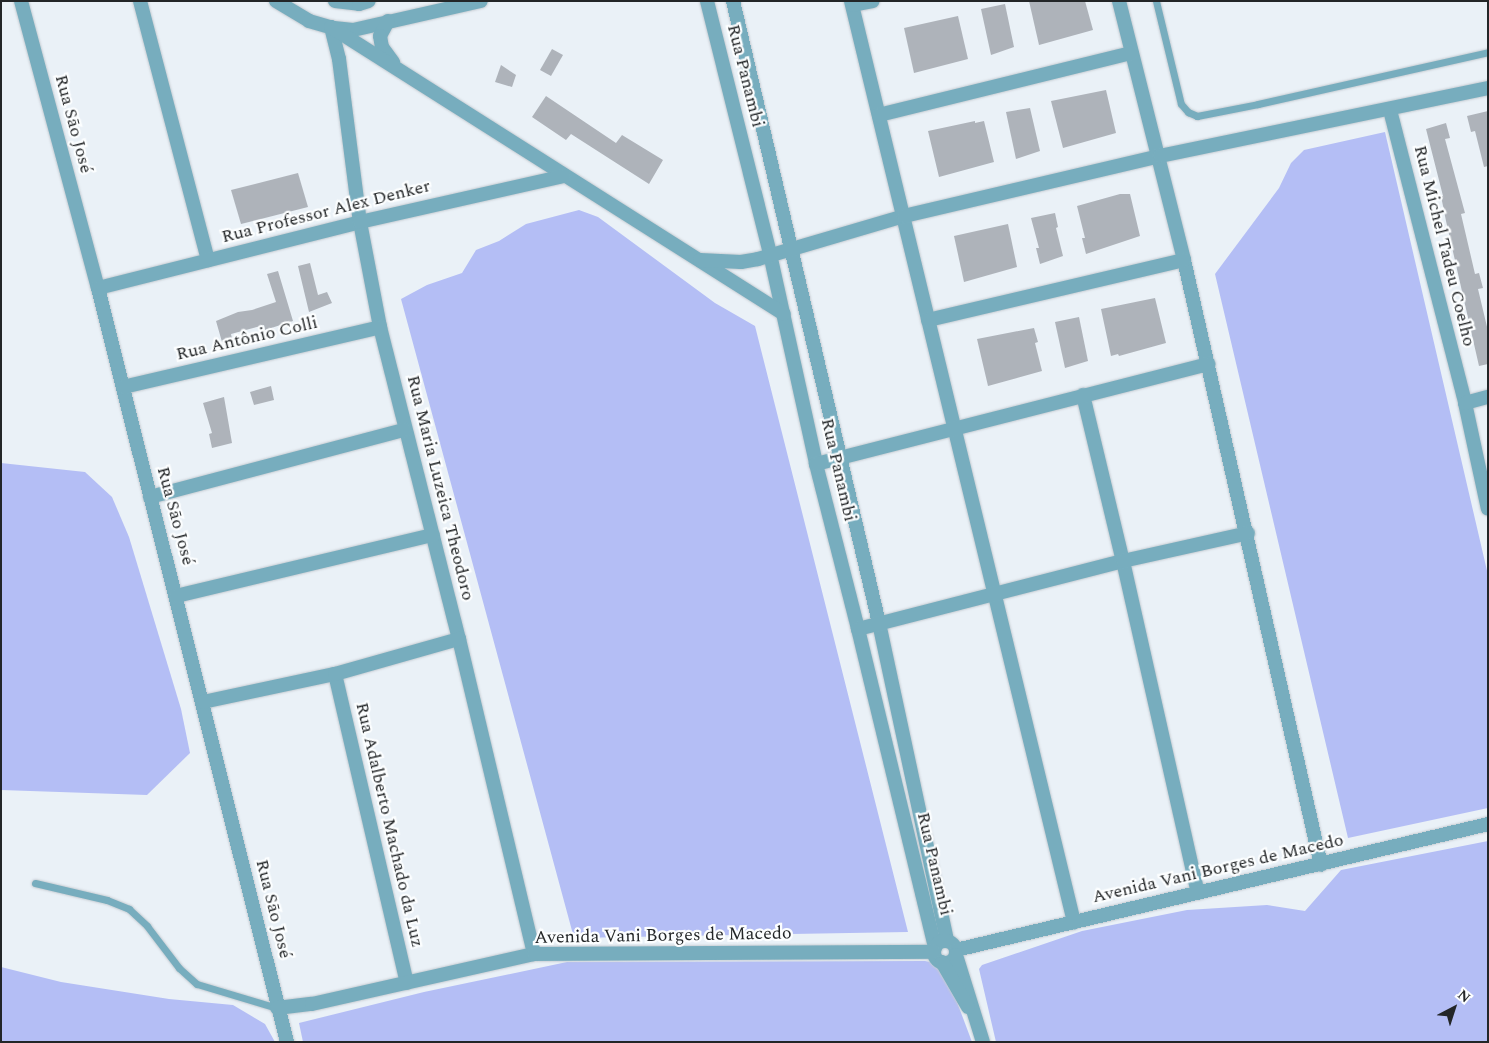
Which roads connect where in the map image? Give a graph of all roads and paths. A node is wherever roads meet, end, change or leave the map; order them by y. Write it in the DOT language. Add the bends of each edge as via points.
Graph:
graph roads {
  1 [pos="21,1"];
  2 [pos="140,1"];
  3 [pos="276,1"];
  4 [pos="335,1"];
  5 [pos="369,1"];
  6 [pos="481,1"];
  7 [pos="707,1"];
  8 [pos="733,1"];
  9 [pos="873,1"];
  10 [pos="1119,1"];
  11 [pos="1156,1"];
  12 [pos="852,3"];
  13 [pos="388,21"];
  14 [pos="331,27"];
  15 [pos="1488,52"];
  16 [pos="1132,53"];
  17 [pos="397,68"];
  18 [pos="1488,88"];
  19 [pos="1390,110"];
  20 [pos="879,115"];
  21 [pos="1160,156"];
  22 [pos="564,176"];
  23 [pos="904,216"];
  24 [pos="360,222"];
  25 [pos="790,249"];
  26 [pos="770,254"];
  27 [pos="208,260"];
  28 [pos="700,260"];
  29 [pos="1184,260"];
  30 [pos="98,288"];
  31 [pos="784,314"];
  32 [pos="928,320"];
  33 [pos="380,327"];
  34 [pos="1208,364"];
  35 [pos="123,387"];
  36 [pos="1083,395"];
  37 [pos="1488,397"];
  38 [pos="1464,403"];
  39 [pos="954,428"];
  40 [pos="404,430"];
  41 [pos="840,457"];
  42 [pos="816,464"];
  43 [pos="150,497"];
  44 [pos="1488,509"];
  45 [pos="1248,533"];
  46 [pos="433,534"];
  47 [pos="1124,561"];
  48 [pos="995,595"];
  49 [pos="176,596"];
  50 [pos="879,623"];
  51 [pos="858,628"];
  52 [pos="459,639"];
  53 [pos="335,674"];
  54 [pos="203,702"];
  55 [pos="1488,824"];
  56 [pos="1321,865"];
  57 [pos="35,883"];
  58 [pos="1198,893"];
  59 [pos="1074,922"];
  60 [pos="945,951"];
  61 [pos="534,954"];
  62 [pos="407,983"];
  63 [pos="277,1008"];
  64 [pos="287,1042"];
  65 [pos="983,1042"];
  1 -- 30 [label="street, Rua São José"];
  2 -- 27 [label="street"];
  3 -- 14 [label="street" via="309,21"];
  4 -- 5 [label="street" via="359,4"];
  6 -- 13 [label="street"];
  7 -- 26 [label="street, Rua Panambi"];
  8 -- 25 [label="street, Rua Panambi"];
  9 -- 12 [label="street"];
  10 -- 16 [label="street"];
  11 -- 15 [label="lane" via="1181,104 1197,116"];
  12 -- 20 [label="street"];
  13 -- 14 [label="street" via="353,30"];
  13 -- 17 [label="street" via="380,36 382,47"];
  14 -- 17 [label="street"];
  14 -- 24 [label="street, Rua Maria Luzeica Theodoro" via="339,59"];
  16 -- 20 [label="street"];
  16 -- 21 [label="street"];
  17 -- 22 [label="street"];
  18 -- 19 [label="street"];
  19 -- 21 [label="street"];
  19 -- 38 [label="street, Rua Michel Tadeu Coelho"];
  20 -- 23 [label="street"];
  21 -- 23 [label="street"];
  21 -- 29 [label="street"];
  22 -- 24 [label="street, Rua Professor Alex Denker"];
  22 -- 28 [label="street"];
  23 -- 25 [label="street"];
  23 -- 32 [label="street"];
  24 -- 27 [label="street, Rua Professor Alex Denker"];
  24 -- 33 [label="street, Rua Maria Luzeica Theodoro"];
  25 -- 26 [label="street"];
  25 -- 41 [label="street, Rua Panambi"];
  26 -- 28 [label="street" via="741,262"];
  26 -- 31 [label="street, Rua Panambi"];
  27 -- 30 [label="street, Rua Professor Alex Denker"];
  28 -- 31 [label="street"];
  29 -- 32 [label="street"];
  29 -- 34 [label="street"];
  30 -- 35 [label="street, Rua São José"];
  31 -- 42 [label="street, Rua Panambi"];
  32 -- 39 [label="street"];
  33 -- 35 [label="street, Rua Antônio Colli"];
  33 -- 40 [label="street, Rua Maria Luzeica Theodoro"];
  34 -- 36 [label="street"];
  34 -- 45 [label="street"];
  35 -- 43 [label="street, Rua São José"];
  36 -- 39 [label="street"];
  36 -- 47 [label="street"];
  37 -- 38 [label="street"];
  38 -- 44 [label="street, Rua Michel Tadeu Coelho"];
  39 -- 41 [label="street"];
  39 -- 48 [label="street"];
  40 -- 43 [label="street"];
  40 -- 46 [label="street, Rua Maria Luzeica Theodoro"];
  41 -- 42 [label="street"];
  41 -- 50 [label="street, Rua Panambi"];
  42 -- 51 [label="street, Rua Panambi"];
  43 -- 49 [label="street, Rua São José"];
  45 -- 47 [label="street"];
  45 -- 56 [label="street"];
  46 -- 49 [label="street"];
  46 -- 52 [label="street, Rua Maria Luzeica Theodoro"];
  47 -- 48 [label="street"];
  47 -- 58 [label="street"];
  48 -- 50 [label="street"];
  48 -- 59 [label="street"];
  49 -- 54 [label="street, Rua São José"];
  50 -- 51 [label="street"];
  50 -- 60 [label="street, Rua Panambi"];
  51 -- 60 [label="street, Rua Panambi"];
  52 -- 53 [label="street"];
  52 -- 61 [label="street, Rua Maria Luzeica Theodoro"];
  53 -- 54 [label="street"];
  53 -- 62 [label="street, Rua Adalberto Machado da Luz"];
  54 -- 63 [label="street, Rua São José"];
  55 -- 56 [label="street, Avenida Vani Borges de Macedo"];
  56 -- 58 [label="street, Avenida Vani Borges de Macedo"];
  57 -- 63 [label="lane" via="107,900 129,910 197,984"];
  58 -- 59 [label="street, Avenida Vani Borges de Macedo"];
  59 -- 60 [label="street, Avenida Vani Borges de Macedo"];
  60 -- 61 [label="street, Avenida Vani Borges de Macedo"];
  60 -- 65 [label="street, Rua Panambi" via="954,986 977,1020"];
  61 -- 62 [label="street, Avenida Vani Borges de Macedo"];
  62 -- 63 [label="street, Avenida Vani Borges de Macedo" via="312,1004"];
  63 -- 64 [label="street, Rua São José"];
}
